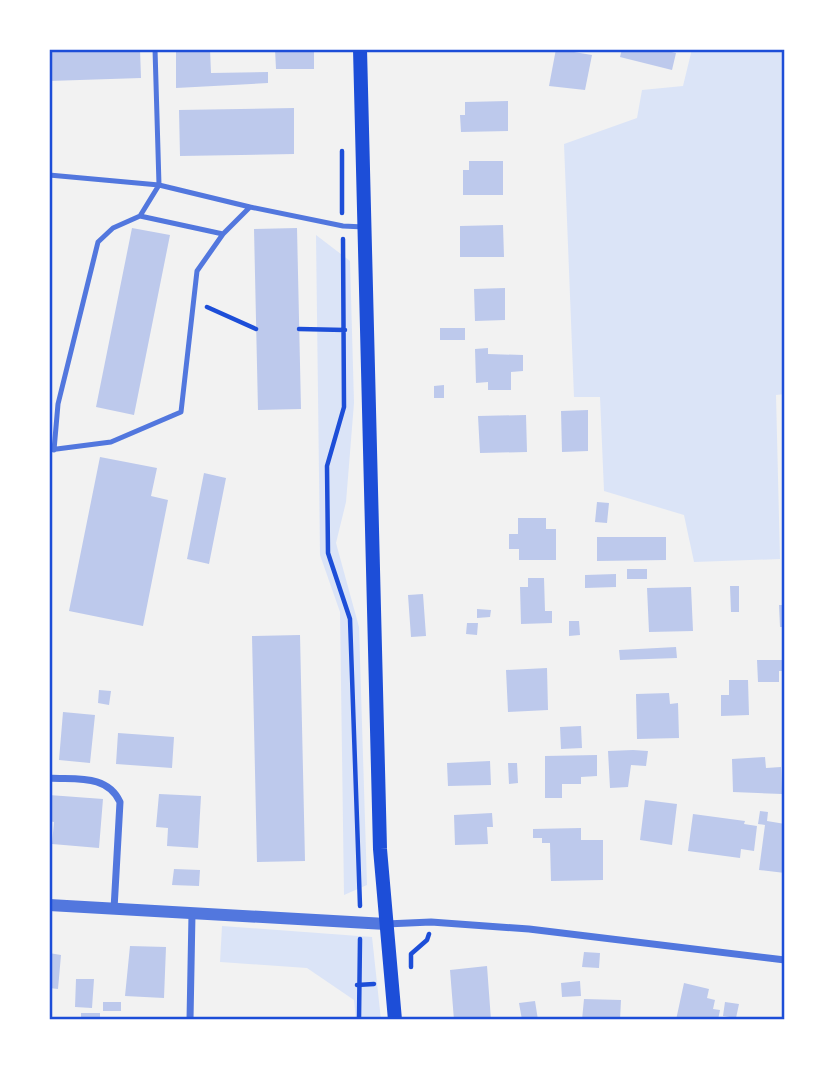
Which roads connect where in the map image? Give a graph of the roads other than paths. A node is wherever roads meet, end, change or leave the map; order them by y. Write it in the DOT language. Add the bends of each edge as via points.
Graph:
graph roads {
  1 [pos="155,49"];
  2 [pos="360,49"];
  3 [pos="49,175"];
  4 [pos="159,185"];
  5 [pos="250,207"];
  6 [pos="140,216"];
  7 [pos="364,227"];
  8 [pos="223,234"];
  9 [pos="52,450"];
  10 [pos="49,778"];
  11 [pos="49,905"];
  12 [pos="114,909"];
  13 [pos="192,914"];
  14 [pos="386,924"];
  15 [pos="785,960"];
  16 [pos="190,1020"];
  17 [pos="395,1020"];
  1 -- 4 [label="lane"];
  2 -- 7 [label="main road"];
  3 -- 4 [label="lane"];
  4 -- 5 [label="lane"];
  4 -- 6 [label="lane"];
  5 -- 7 [label="lane"];
  5 -- 8 [label="lane"];
  6 -- 8 [label="lane"];
  6 -- 9 [label="lane" via="113,228 98,242 58,404"];
  7 -- 14 [label="main road" via="380,849"];
  8 -- 9 [label="lane" via="197,271 181,412 111,442"];
  10 -- 12 [label="street" via="100,782 114,789 120,802"];
  11 -- 12 [label="street"];
  12 -- 13 [label="street"];
  13 -- 14 [label="street"];
  13 -- 16 [label="street"];
  14 -- 15 [label="street" via="431,922 529,929"];
  14 -- 17 [label="main road"];
}
